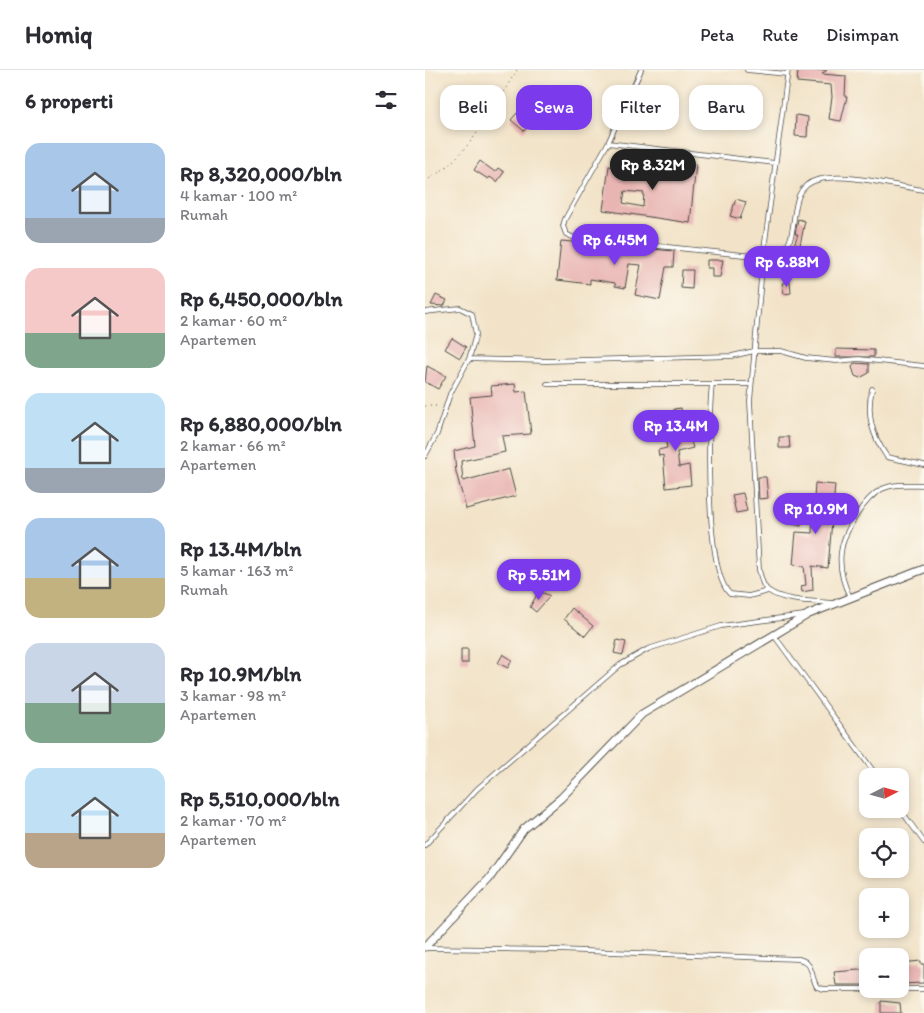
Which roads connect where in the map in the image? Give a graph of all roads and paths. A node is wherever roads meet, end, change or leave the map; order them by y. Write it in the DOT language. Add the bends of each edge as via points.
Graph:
graph roads {
  1 [pos="517,70"];
  2 [pos="641,70"];
  3 [pos="747,70"];
  4 [pos="787,72"];
  5 [pos="608,144"];
  6 [pos="775,163"];
  7 [pos="425,181"];
  8 [pos="924,190"];
  9 [pos="763,257"];
  10 [pos="425,312"];
  11 [pos="754,351"];
  12 [pos="469,359"];
  13 [pos="924,366"];
  14 [pos="547,384"];
  15 [pos="712,384"];
  16 [pos="751,384"];
  17 [pos="872,389"];
  18 [pos="448,405"];
  19 [pos="425,406"];
  20 [pos="425,456"];
  21 [pos="924,466"];
  22 [pos="924,485"];
  23 [pos="924,569"];
  24 [pos="768,591"];
  25 [pos="850,597"];
  26 [pos="839,604"];
  27 [pos="809,614"];
  28 [pos="773,634"];
  29 [pos="871,768"];
  30 [pos="907,818"];
  31 [pos="924,842"];
  32 [pos="425,845"];
  33 [pos="425,948"];
  34 [pos="924,989"];
  1 -- 7 [label="path" via="459,155 437,175"];
  2 -- 5 [label="lane"];
  3 -- 4 [label="lane"];
  4 -- 6 [label="lane"];
  5 -- 6 [label="lane"];
  5 -- 9 [label="lane" via="565,219 566,234"];
  6 -- 9 [label="lane"];
  8 -- 9 [label="lane" via="840,178 816,180 804,188 797,201 789,244 781,252"];
  9 -- 11 [label="lane"];
  10 -- 12 [label="lane" via="460,308 472,314 476,334"];
  11 -- 12 [label="lane" via="732,356 546,361"];
  11 -- 13 [label="lane" via="781,351 836,361 859,359"];
  11 -- 16 [label="lane"];
  12 -- 18 [label="lane" via="450,394"];
  14 -- 15 [label="lane"];
  15 -- 16 [label="lane"];
  15 -- 24 [label="lane" via="709,477 722,582 730,594 739,596"];
  16 -- 24 [label="lane" via="751,452 759,570"];
  17 -- 21 [label="lane" via="870,420 876,441 887,457"];
  18 -- 19 [label="path"];
  18 -- 20 [label="lane"];
  22 -- 25 [label="lane" via="890,486 880,490 869,499 851,524 841,552 842,581"];
  23 -- 25 [label="street"];
  24 -- 26 [label="lane" via="783,597"];
  25 -- 26 [label="street"];
  26 -- 27 [label="street"];
  27 -- 28 [label="street"];
  27 -- 32 [label="lane" via="721,626 648,649 620,665 477,789"];
  28 -- 29 [label="lane"];
  28 -- 33 [label="street" via="642,714 561,798 524,829 489,879"];
  30 -- 31 [label="lane"];
  33 -- 34 [label="lane" via="799,960 806,961 817,987 824,989"];
}
